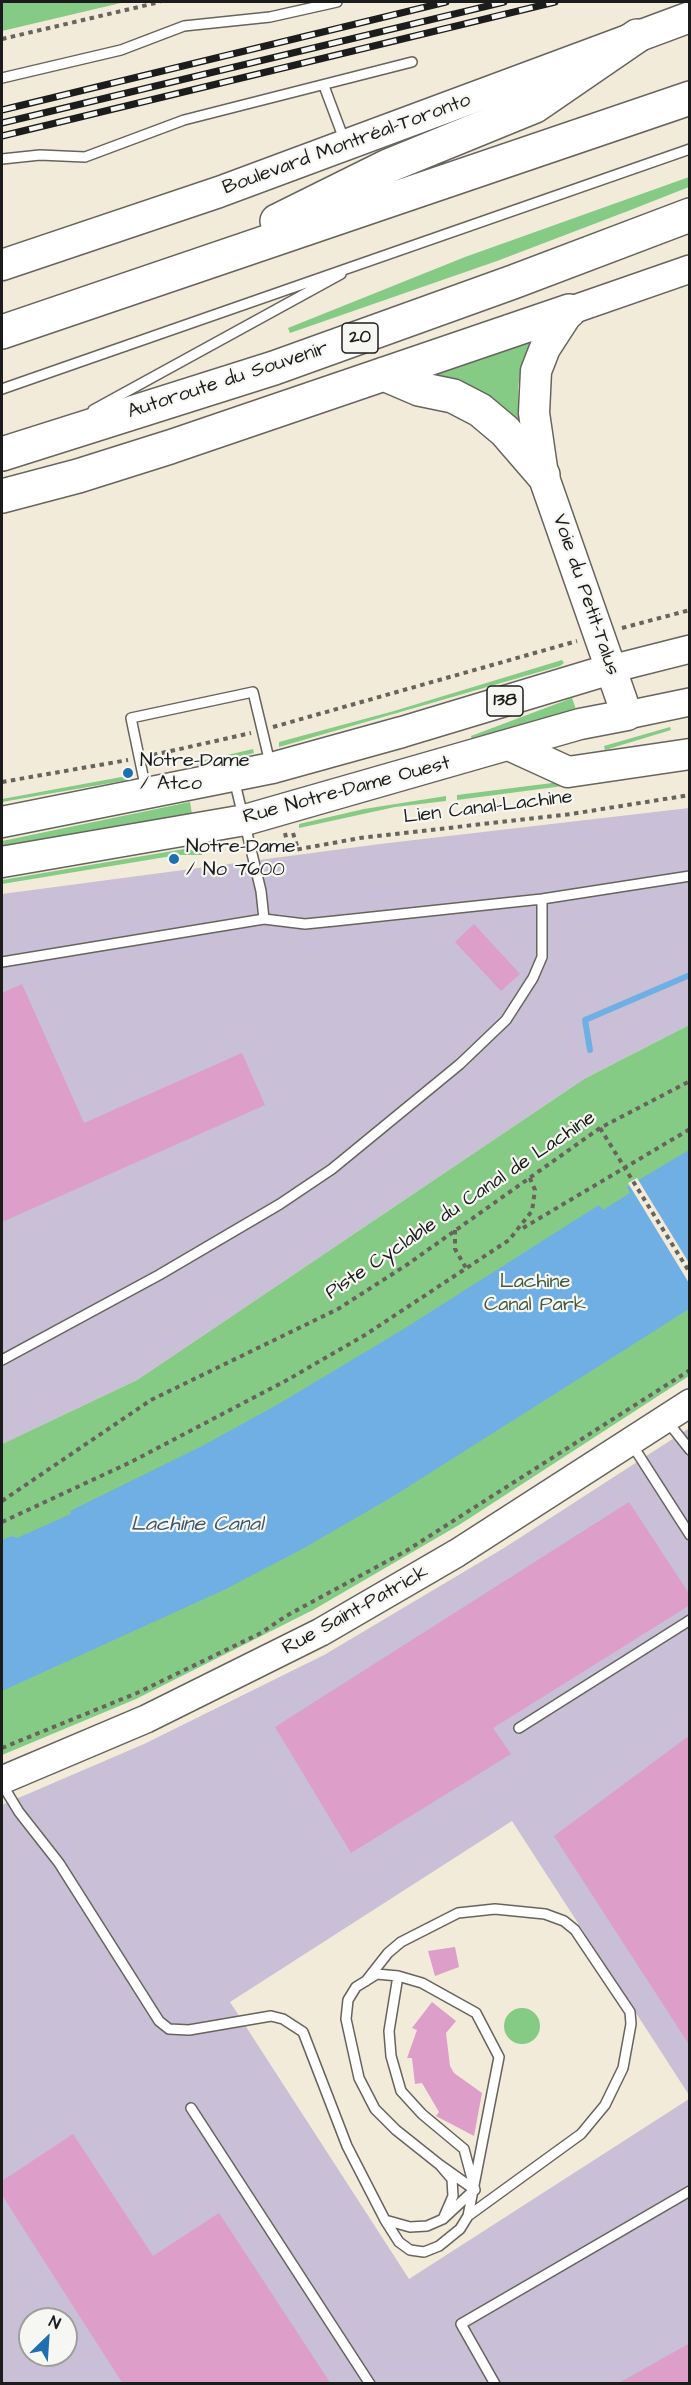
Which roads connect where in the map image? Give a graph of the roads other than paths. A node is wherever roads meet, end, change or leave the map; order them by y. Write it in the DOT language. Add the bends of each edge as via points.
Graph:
graph roads {
  1 [pos="337,2"];
  2 [pos="690,17"];
  3 [pos="637,36"];
  4 [pos="412,62"];
  5 [pos="2,78"];
  6 [pos="324,86"];
  7 [pos="690,98"];
  8 [pos="346,145"];
  9 [pos="690,149"];
  10 [pos="2,159"];
  11 [pos="690,215"];
  12 [pos="364,262"];
  13 [pos="2,265"];
  14 [pos="690,269"];
  15 [pos="177,271"];
  16 [pos="569,311"];
  17 [pos="2,332"];
  18 [pos="384,374"];
  19 [pos="2,389"];
  20 [pos="86,414"];
  21 [pos="76,420"];
  22 [pos="13,451"];
  23 [pos="543,475"];
  24 [pos="2,496"];
  25 [pos="690,649"];
  26 [pos="611,669"];
  27 [pos="690,702"];
  28 [pos="627,715"];
  29 [pos="509,746"];
  30 [pos="690,754"];
  31 [pos="272,768"];
  32 [pos="234,777"];
  33 [pos="147,794"];
  34 [pos="244,820"];
  35 [pos="2,822"];
  36 [pos="2,862"];
  37 [pos="690,876"];
  38 [pos="542,899"];
  39 [pos="264,919"];
  40 [pos="2,962"];
  41 [pos="2,1360"];
  42 [pos="690,1403"];
  43 [pos="665,1419"];
  44 [pos="630,1441"];
  45 [pos="690,1450"];
  46 [pos="690,1535"];
  47 [pos="690,1620"];
  48 [pos="519,1728"];
  49 [pos="2,1782"];
  50 [pos="398,1976"];
  51 [pos="366,1981"];
  52 [pos="191,2108"];
  53 [pos="440,2165"];
  54 [pos="475,2190"];
  55 [pos="690,2191"];
  56 [pos="468,2216"];
  57 [pos="443,2219"];
  58 [pos="385,2220"];
  59 [pos="370,2384"];
  60 [pos="495,2384"];
  1 -- 5 [label="lane" via="270,17 184,26 121,50"];
  2 -- 3 [label="main road, Boulevard Montréal-Toronto"];
  3 -- 8 [label="main road, Boulevard Montréal-Toronto"];
  3 -- 15 [label="highway" via="535,106 388,166"];
  4 -- 6 [label="lane"];
  6 -- 8 [label="lane"];
  6 -- 10 [label="lane" via="183,120 85,157 40,155"];
  7 -- 15 [label="highway"];
  8 -- 13 [label="main road, Boulevard Montréal-Toronto"];
  9 -- 12 [label="lane"];
  11 -- 22 [label="highway, Autoroute du Souvenir / 20" via="274,368"];
  12 -- 19 [label="lane"];
  12 -- 20 [label="lane"];
  14 -- 16 [label="main road"];
  15 -- 17 [label="highway"];
  16 -- 18 [label="highway"];
  16 -- 23 [label="main road, Voie du Petit-Talus" via="545,348 534,381 534,413"];
  18 -- 23 [label="highway" via="419,389 453,396 480,410 505,431"];
  18 -- 24 [label="highway" via="106,468"];
  21 -- 22 [label="lane"];
  23 -- 26 [label="main road, Voie du Petit-Talus"];
  25 -- 26 [label="main road"];
  26 -- 28 [label="main road, Voie du Petit-Talus"];
  26 -- 31 [label="main road, 138"];
  27 -- 28 [label="main road, Rue Notre-Dame Ouest"];
  28 -- 29 [label="main road, Rue Notre-Dame Ouest"];
  29 -- 30 [label="main road" via="568,772"];
  29 -- 34 [label="main road, Rue Notre-Dame Ouest"];
  31 -- 32 [label="main road, 138"];
  31 -- 33 [label="lane" via="253,692 131,718"];
  32 -- 33 [label="main road, 138"];
  32 -- 34 [label="lane"];
  33 -- 35 [label="main road, 138"];
  34 -- 36 [label="main road, Rue Notre-Dame Ouest"];
  34 -- 39 [label="lane"];
  37 -- 38 [label="lane"];
  38 -- 39 [label="lane" via="305,924"];
  38 -- 41 [label="lane" via="542,957 533,978 506,1020 460,1064 332,1169 280,1204"];
  39 -- 40 [label="lane"];
  42 -- 43 [label="main road, Rue Saint-Patrick"];
  43 -- 44 [label="main road, Rue Saint-Patrick"];
  43 -- 45 [label="lane"];
  44 -- 46 [label="lane"];
  44 -- 49 [label="main road, Rue Saint-Patrick" via="457,1553 321,1632 155,1714"];
  47 -- 48 [label="lane"];
  49 -- 58 [label="lane" via="159,2021 169,2029 189,2030 271,2016 284,2019 303,2032 347,2146"];
  50 -- 51 [label="lane" via="377,1974"];
  50 -- 54 [label="lane" via="389,2031 401,2091 464,2149"];
  50 -- 54 [label="lane" via="422,1983 476,2013 499,2056"];
  51 -- 53 [label="lane" via="356,1987 348,2000 346,2019 359,2078 375,2109"];
  51 -- 56 [label="lane" via="401,1942 459,1913 495,1909 545,1914 575,1930 630,2012 623,2068 605,2105 580,2134"];
  52 -- 59 [label="lane"];
  53 -- 54 [label="lane"];
  53 -- 57 [label="lane" via="453,2186"];
  54 -- 56 [label="lane"];
  54 -- 57 [label="lane"];
  55 -- 60 [label="lane" via="461,2324"];
  56 -- 58 [label="lane" via="446,2240 423,2252 410,2250 399,2242"];
  57 -- 58 [label="lane" via="427,2226 410,2227"];
}
